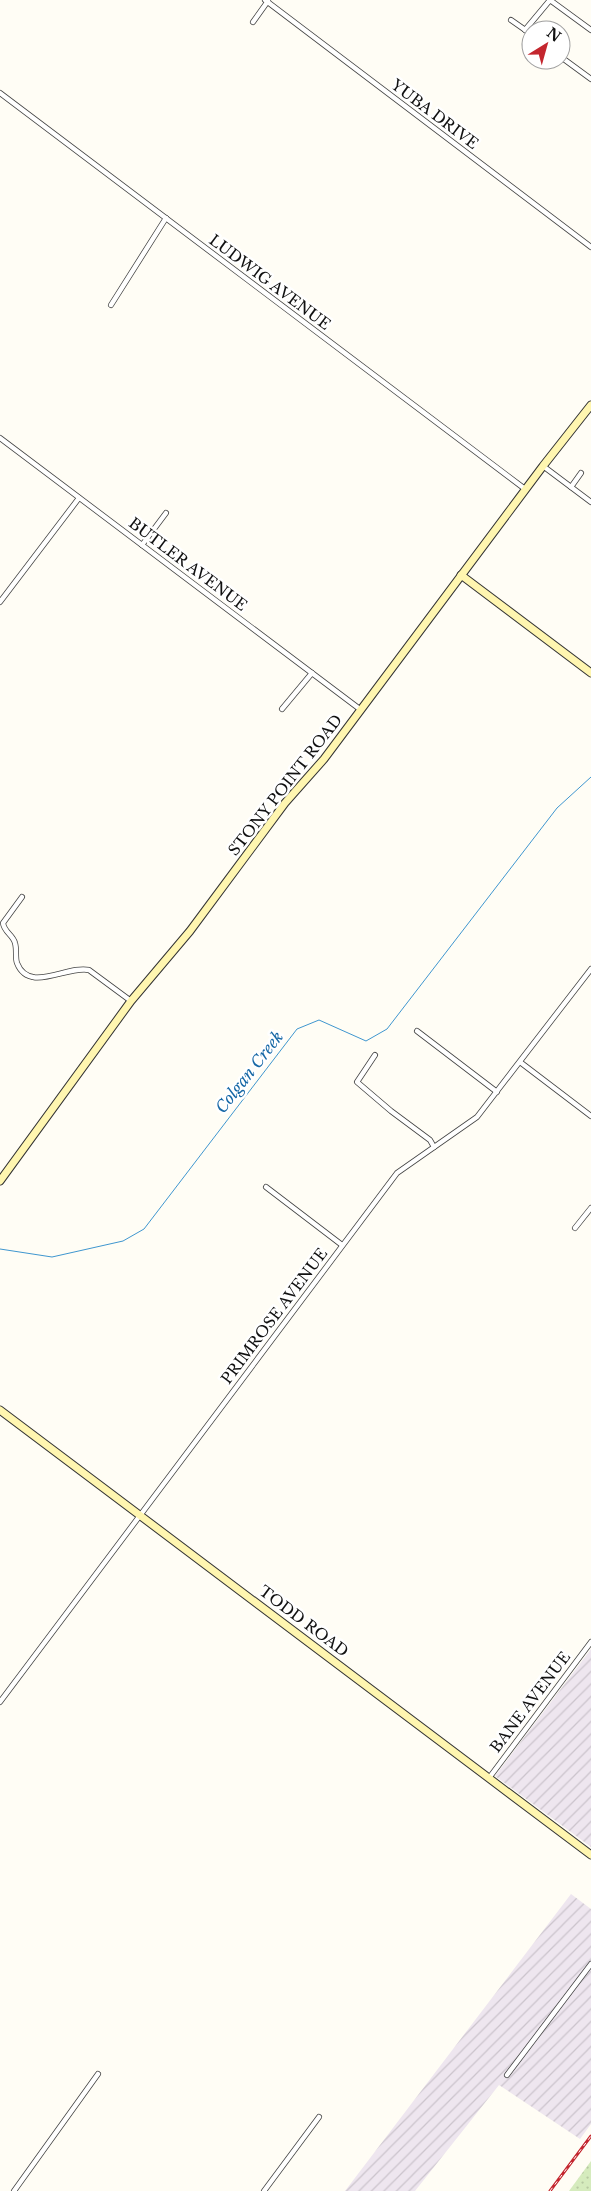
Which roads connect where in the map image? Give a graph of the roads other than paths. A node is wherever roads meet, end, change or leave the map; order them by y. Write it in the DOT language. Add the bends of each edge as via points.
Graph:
graph roads {
  1 [pos="267,1"];
  2 [pos="511,20"];
  3 [pos="533,20"];
  4 [pos="252,22"];
  5 [pos="521,27"];
  6 [pos="591,30"];
  7 [pos="571,65"];
  8 [pos="591,80"];
  9 [pos="0,93"];
  10 [pos="166,218"];
  11 [pos="591,247"];
  12 [pos="111,305"];
  13 [pos="590,408"];
  14 [pos="0,438"];
  15 [pos="543,466"];
  16 [pos="581,473"];
  17 [pos="571,487"];
  18 [pos="525,489"];
  19 [pos="79,498"];
  20 [pos="591,502"];
  21 [pos="166,513"];
  22 [pos="142,545"];
  23 [pos="461,575"];
  24 [pos="0,602"];
  25 [pos="312,673"];
  26 [pos="591,673"];
  27 [pos="282,710"];
  28 [pos="360,710"];
  29 [pos="22,897"];
  30 [pos="591,969"];
  31 [pos="131,1001"];
  32 [pos="416,1031"];
  33 [pos="375,1055"];
  34 [pos="520,1062"];
  35 [pos="497,1092"];
  36 [pos="591,1116"];
  37 [pos="434,1147"];
  38 [pos="0,1180"];
  39 [pos="266,1187"];
  40 [pos="591,1208"];
  41 [pos="575,1228"];
  42 [pos="342,1245"];
  43 [pos="0,1410"];
  44 [pos="141,1515"];
  45 [pos="591,1642"];
  46 [pos="0,1702"];
  47 [pos="490,1778"];
  48 [pos="591,1855"];
  49 [pos="591,1964"];
  50 [pos="98,2074"];
  51 [pos="507,2075"];
  52 [pos="319,2117"];
  53 [pos="14,2191"];
  54 [pos="264,2191"];
  1 -- 4 [label="street"];
  1 -- 11 [label="street, YUBA DRIVE"];
  2 -- 5 [label="street"];
  3 -- 6 [label="street" via="550,0"];
  7 -- 8 [label="street"];
  9 -- 10 [label="street, LUDWIG AVENUE"];
  10 -- 12 [label="street"];
  10 -- 18 [label="street, LUDWIG AVENUE"];
  13 -- 15 [label="main road, STONY POINT ROAD"];
  14 -- 19 [label="street, BUTLER AVENUE"];
  15 -- 17 [label="street"];
  15 -- 18 [label="main road, STONY POINT ROAD"];
  16 -- 17 [label="street"];
  17 -- 20 [label="street"];
  18 -- 23 [label="main road, STONY POINT ROAD"];
  19 -- 22 [label="street, BUTLER AVENUE"];
  19 -- 24 [label="street"];
  21 -- 22 [label="street"];
  22 -- 25 [label="street, BUTLER AVENUE"];
  23 -- 26 [label="main road"];
  23 -- 28 [label="main road, STONY POINT ROAD"];
  25 -- 27 [label="street"];
  25 -- 28 [label="street, BUTLER AVENUE"];
  28 -- 31 [label="main road, STONY POINT ROAD" via="190,931"];
  29 -- 31 [label="street" via="3,923 15,944 21,969 31,977 39,978 82,968 89,970"];
  30 -- 34 [label="street, PRIMROSE AVENUE"];
  31 -- 38 [label="main road, STONY POINT ROAD"];
  32 -- 35 [label="street"];
  33 -- 37 [label="street" via="357,1082 430,1140"];
  34 -- 35 [label="street, PRIMROSE AVENUE"];
  34 -- 36 [label="street"];
  35 -- 37 [label="street, PRIMROSE AVENUE" via="477,1117"];
  37 -- 42 [label="street, PRIMROSE AVENUE" via="397,1173"];
  39 -- 42 [label="street"];
  40 -- 41 [label="street"];
  42 -- 44 [label="street, PRIMROSE AVENUE"];
  43 -- 44 [label="main road, TODD ROAD"];
  44 -- 46 [label="street, PRIMROSE AVENUE"];
  44 -- 47 [label="main road, TODD ROAD"];
  45 -- 47 [label="street, BANE AVENUE"];
  47 -- 48 [label="main road, TODD ROAD"];
  49 -- 51 [label="street"];
  50 -- 53 [label="street"];
  52 -- 54 [label="street"];
}
